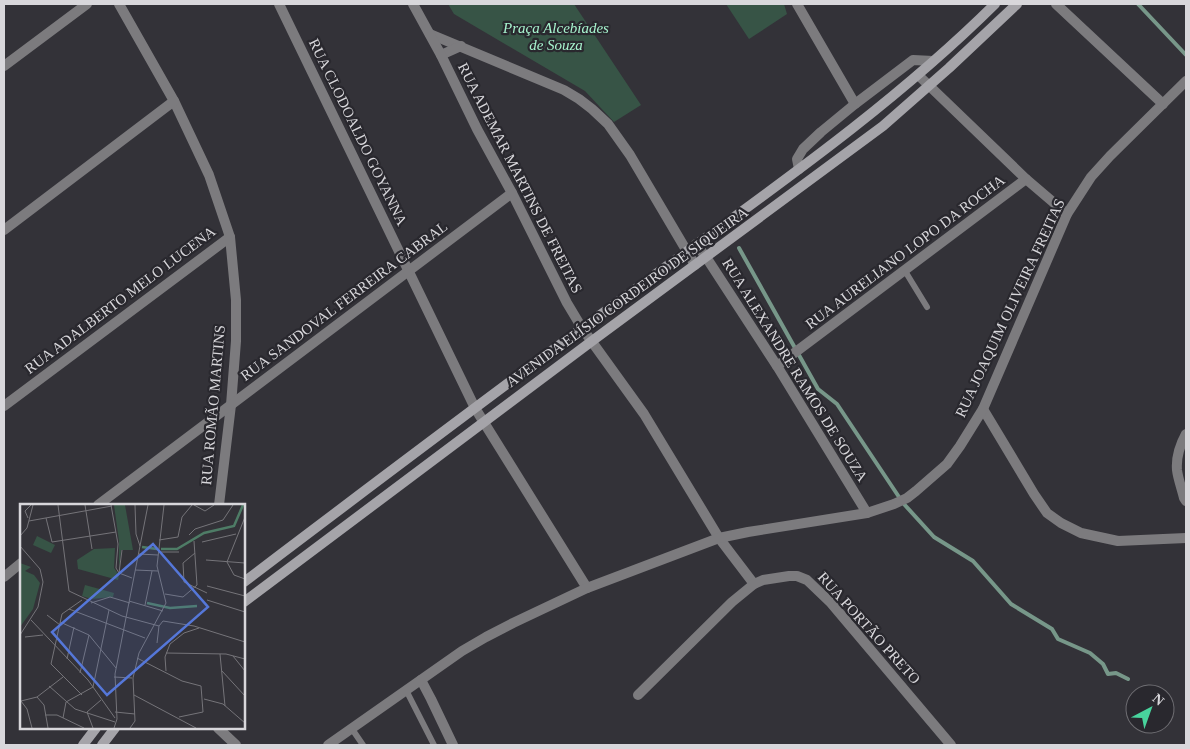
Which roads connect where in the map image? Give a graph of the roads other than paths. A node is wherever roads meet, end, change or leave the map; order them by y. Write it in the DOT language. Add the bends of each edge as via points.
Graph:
graph roads {
  1 [pos="87,4"];
  2 [pos="120,4"];
  3 [pos="278,4"];
  4 [pos="413,4"];
  5 [pos="797,4"];
  6 [pos="995,4"];
  7 [pos="1017,4"];
  8 [pos="1056,4"];
  9 [pos="430,34"];
  10 [pos="460,46"];
  11 [pos="441,55"];
  12 [pos="933,61"];
  13 [pos="4,66"];
  14 [pos="918,75"];
  15 [pos="928,85"];
  16 [pos="1184,86"];
  17 [pos="174,101"];
  18 [pos="855,104"];
  19 [pos="1163,104"];
  20 [pos="799,169"];
  21 [pos="1026,179"];
  22 [pos="512,193"];
  23 [pos="1067,214"];
  24 [pos="4,230"];
  25 [pos="230,237"];
  26 [pos="696,244"];
  27 [pos="686,252"];
  28 [pos="706,257"];
  29 [pos="694,265"];
  30 [pos="409,271"];
  31 [pos="905,271"];
  32 [pos="927,307"];
  33 [pos="582,328"];
  34 [pos="592,341"];
  35 [pos="777,366"];
  36 [pos="231,404"];
  37 [pos="4,406"];
  38 [pos="475,408"];
  39 [pos="983,409"];
  40 [pos="484,422"];
  41 [pos="1186,434"];
  42 [pos="1186,501"];
  43 [pos="99,504"];
  44 [pos="219,504"];
  45 [pos="867,513"];
  46 [pos="719,538"];
  47 [pos="1186,538"];
  48 [pos="20,564"];
  49 [pos="4,576"];
  50 [pos="245,581"];
  51 [pos="754,584"];
  52 [pos="587,588"];
  53 [pos="245,601"];
  54 [pos="420,680"];
  55 [pos="406,690"];
  56 [pos="638,695"];
  57 [pos="352,728"];
  58 [pos="95,729"];
  59 [pos="114,729"];
  60 [pos="219,729"];
  61 [pos="83,745"];
  62 [pos="102,745"];
  63 [pos="236,745"];
  64 [pos="328,745"];
  65 [pos="363,745"];
  66 [pos="434,745"];
  67 [pos="453,745"];
  68 [pos="951,745"];
  1 -- 13 [label="street"];
  2 -- 17 [label="street, RUA ROMÃO MARTINS"];
  3 -- 30 [label="street, RUA CLODOALDO GOYANNA"];
  4 -- 9 [label="street, RUA ADEMAR MARTINS DE FREITAS"];
  5 -- 18 [label="street"];
  6 -- 12 [label="main road, AVENIDA ELÍSIO CORDEIRO DE SIQUEIRA"];
  7 -- 15 [label="main road, AVENIDA ELÍSIO CORDEIRO DE SIQUEIRA"];
  8 -- 19 [label="street"];
  9 -- 10 [label="street"];
  9 -- 11 [label="street, RUA ADEMAR MARTINS DE FREITAS"];
  10 -- 11 [label="street"];
  10 -- 27 [label="street" via="564,90 592,109 608,124 630,155"];
  11 -- 22 [label="street, RUA ADEMAR MARTINS DE FREITAS"];
  12 -- 14 [label="main road, AVENIDA ELÍSIO CORDEIRO DE SIQUEIRA"];
  12 -- 18 [label="street" via="913,60"];
  14 -- 15 [label="street"];
  14 -- 20 [label="main road, AVENIDA ELÍSIO CORDEIRO DE SIQUEIRA"];
  15 -- 21 [label="street"];
  15 -- 28 [label="main road, AVENIDA ELÍSIO CORDEIRO DE SIQUEIRA" via="883,126"];
  16 -- 19 [label="street, RUA JOAQUIM OLIVEIRA FREITAS"];
  17 -- 24 [label="street"];
  17 -- 25 [label="street, RUA ROMÃO MARTINS" via="209,175"];
  18 -- 20 [label="street" via="803,149 797,159"];
  19 -- 23 [label="street, RUA JOAQUIM OLIVEIRA FREITAS" via="1091,177"];
  20 -- 26 [label="main road, AVENIDA ELÍSIO CORDEIRO DE SIQUEIRA"];
  21 -- 23 [label="street"];
  21 -- 31 [label="street, RUA AURELIANO LOPO DA ROCHA"];
  22 -- 30 [label="street, RUA SANDOVAL FERREIRA CABRAL"];
  22 -- 33 [label="street, RUA ADEMAR MARTINS DE FREITAS"];
  23 -- 39 [label="street, RUA JOAQUIM OLIVEIRA FREITAS"];
  25 -- 36 [label="street, RUA ROMÃO MARTINS" via="236,300"];
  25 -- 37 [label="street, RUA ADALBERTO MELO LUCENA"];
  26 -- 27 [label="main road, AVENIDA ELÍSIO CORDEIRO DE SIQUEIRA"];
  26 -- 28 [label="street, RUA ALEXANDRE RAMOS DE SOUZA"];
  27 -- 29 [label="street"];
  27 -- 33 [label="main road, AVENIDA ELÍSIO CORDEIRO DE SIQUEIRA"];
  28 -- 29 [label="main road, AVENIDA ELÍSIO CORDEIRO DE SIQUEIRA"];
  28 -- 35 [label="street, RUA ALEXANDRE RAMOS DE SOUZA"];
  29 -- 34 [label="main road, AVENIDA ELÍSIO CORDEIRO DE SIQUEIRA"];
  30 -- 36 [label="street, RUA SANDOVAL FERREIRA CABRAL"];
  30 -- 38 [label="street, RUA CLODOALDO GOYANNA"];
  31 -- 32 [label="lane"];
  31 -- 35 [label="street, RUA AURELIANO LOPO DA ROCHA"];
  33 -- 34 [label="street, RUA ADEMAR MARTINS DE FREITAS"];
  33 -- 38 [label="main road, AVENIDA ELÍSIO CORDEIRO DE SIQUEIRA"];
  34 -- 40 [label="main road, AVENIDA ELÍSIO CORDEIRO DE SIQUEIRA"];
  34 -- 46 [label="street, RUA ADEMAR MARTINS DE FREITAS" via="644,414"];
  35 -- 45 [label="street, RUA ALEXANDRE RAMOS DE SOUZA"];
  36 -- 43 [label="street, RUA SANDOVAL FERREIRA CABRAL"];
  36 -- 44 [label="street, RUA ROMÃO MARTINS"];
  38 -- 40 [label="street, RUA CLODOALDO GOYANNA"];
  38 -- 50 [label="main road, AVENIDA ELÍSIO CORDEIRO DE SIQUEIRA"];
  39 -- 45 [label="street, RUA JOAQUIM OLIVEIRA FREITAS" via="947,464 916,492"];
  39 -- 47 [label="street" via="1047,513 1061,523 1080,534 1118,541"];
  40 -- 52 [label="street, RUA CLODOALDO GOYANNA"];
  40 -- 53 [label="main road, AVENIDA ELÍSIO CORDEIRO DE SIQUEIRA"];
  41 -- 42 [label="street" via="1177,470"];
  45 -- 46 [label="street, RUA JOAQUIM OLIVEIRA FREITAS"];
  46 -- 51 [label="street, RUA ADEMAR MARTINS DE FREITAS"];
  46 -- 52 [label="street, RUA JOAQUIM OLIVEIRA FREITAS"];
  48 -- 49 [label="street"];
  51 -- 56 [label="street, RUA PORTÃO PRETO"];
  51 -- 68 [label="street, RUA PORTÃO PRETO" via="789,576 807,580 847,621"];
  52 -- 54 [label="street, RUA JOAQUIM OLIVEIRA FREITAS" via="486,637"];
  54 -- 55 [label="street, RUA JOAQUIM OLIVEIRA FREITAS"];
  54 -- 67 [label="street"];
  55 -- 57 [label="street, RUA JOAQUIM OLIVEIRA FREITAS"];
  55 -- 66 [label="lane"];
  57 -- 64 [label="street, RUA JOAQUIM OLIVEIRA FREITAS"];
  57 -- 65 [label="lane"];
  58 -- 61 [label="main road"];
  59 -- 62 [label="main road"];
  60 -- 63 [label="street"];
}
